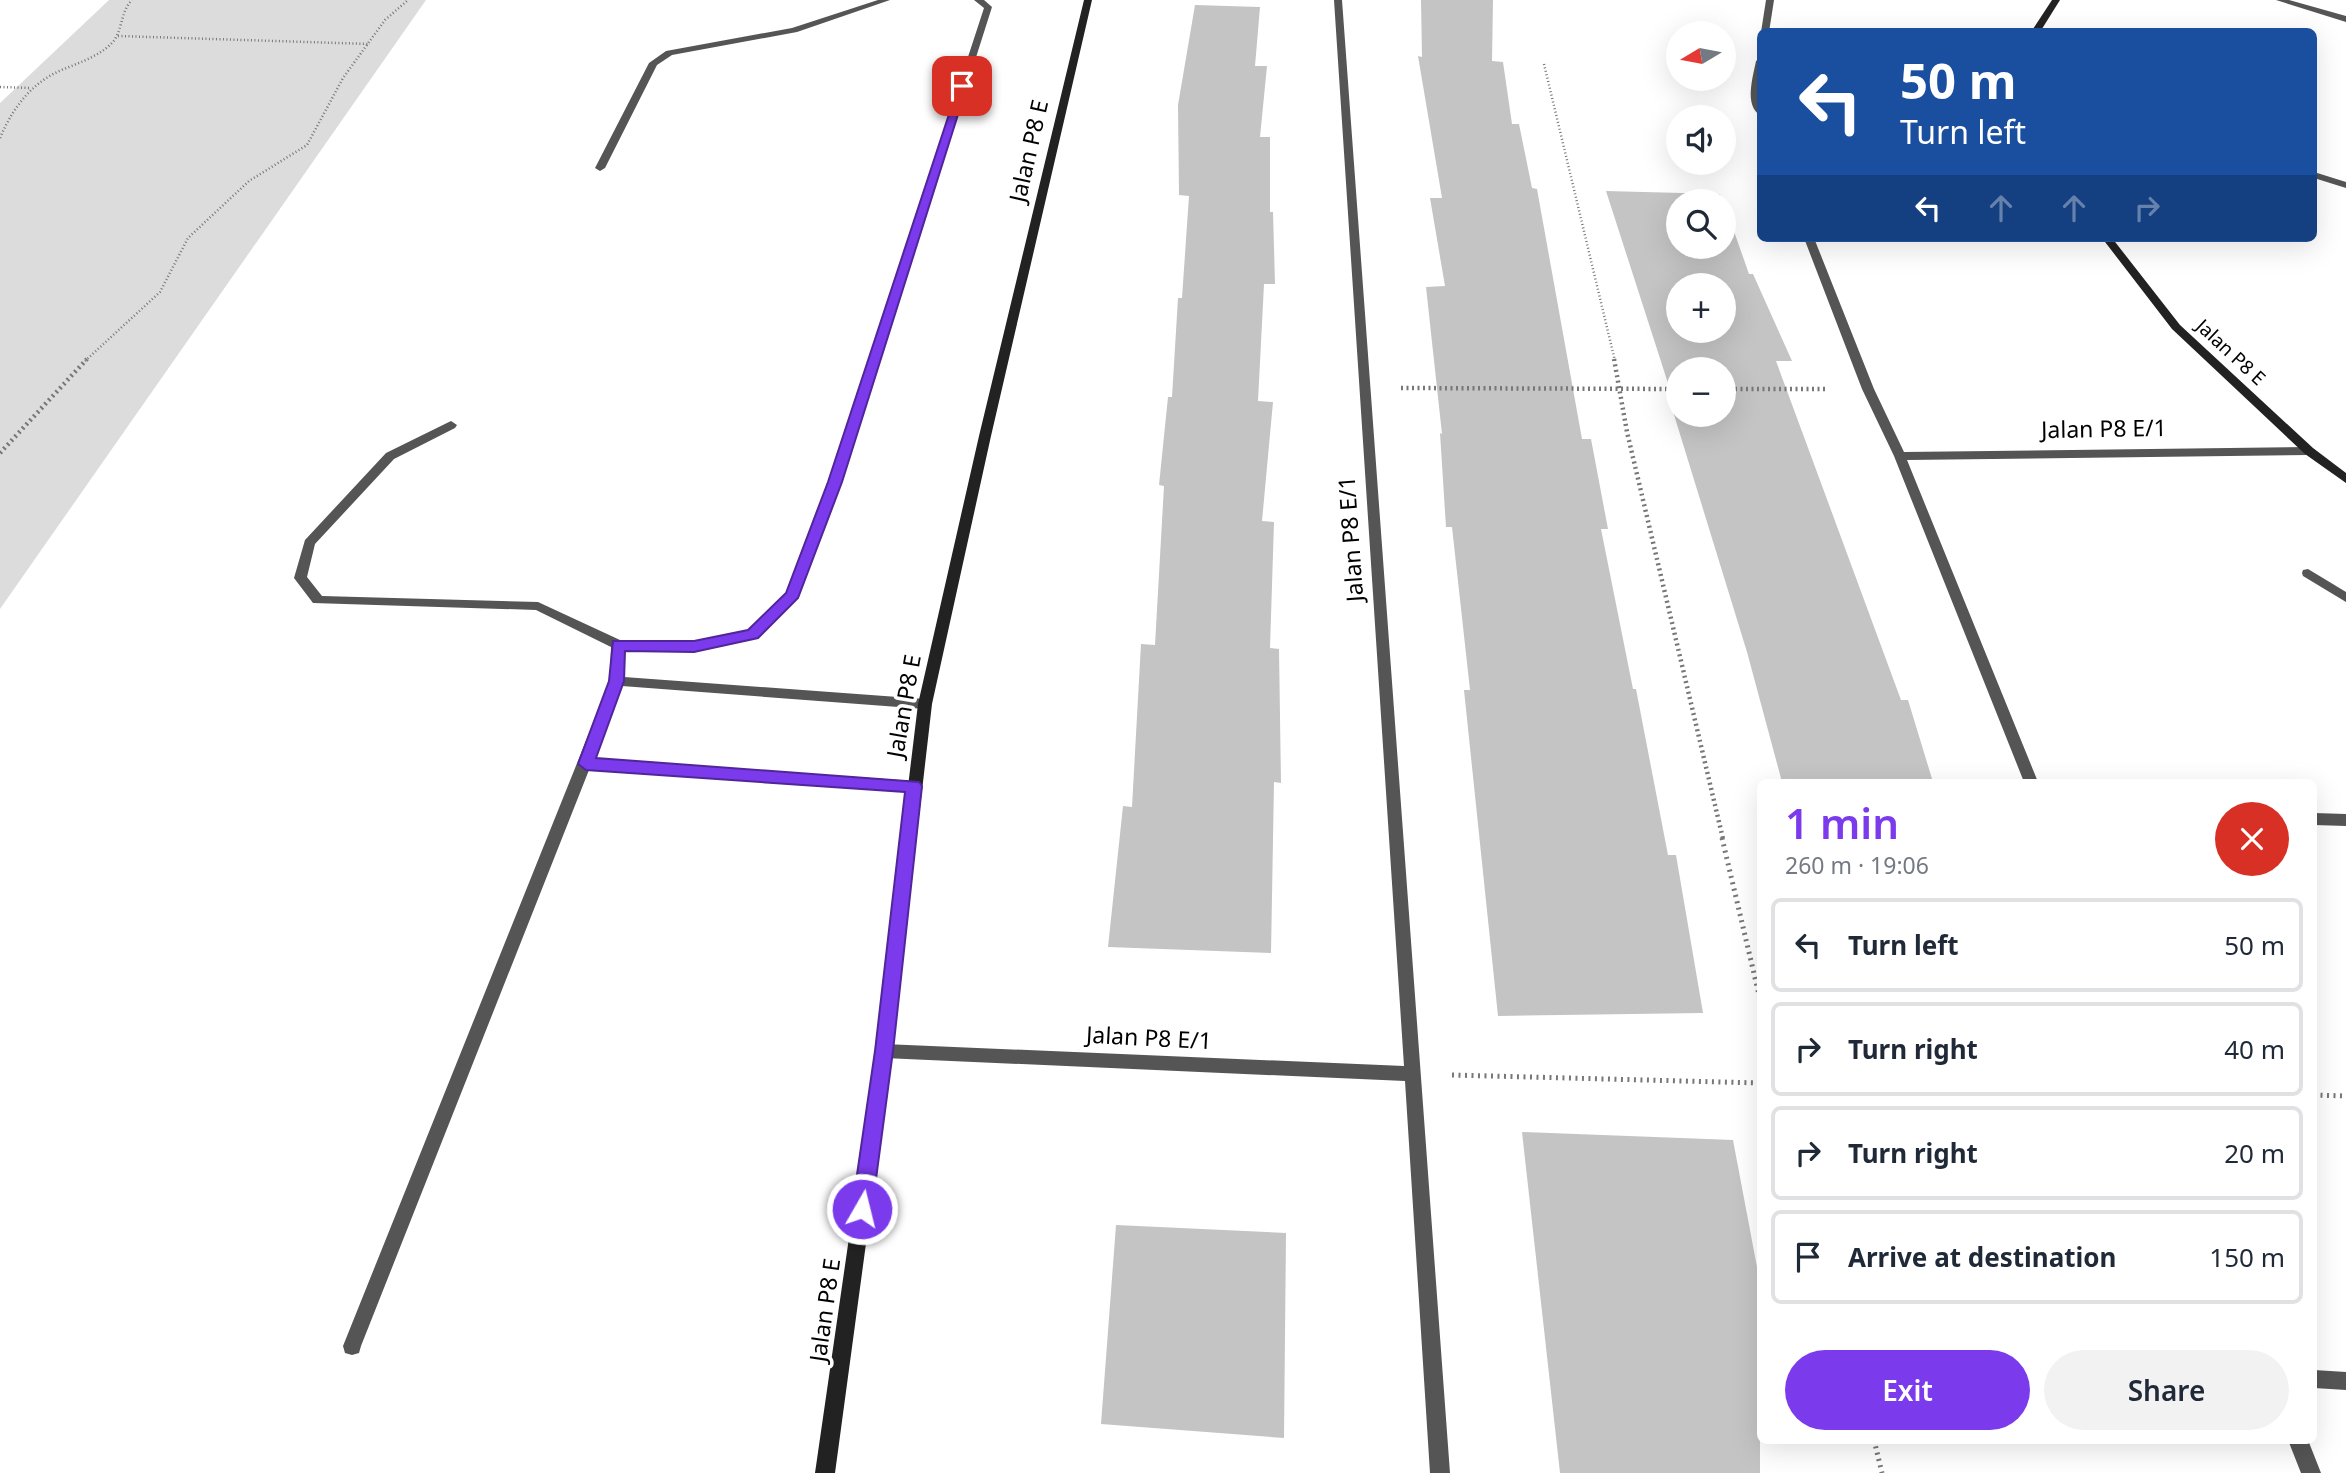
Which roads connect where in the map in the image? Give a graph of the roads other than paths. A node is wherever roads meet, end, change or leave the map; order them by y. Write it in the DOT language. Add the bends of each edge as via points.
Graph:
graph roads {
  1 [pos="886,0"];
  2 [pos="978,0"];
  3 [pos="1088,0"];
  4 [pos="1338,0"];
  5 [pos="1770,0"];
  6 [pos="2056,0"];
  7 [pos="2280,0"];
  8 [pos="2346,19"];
  9 [pos="1766,28"];
  10 [pos="2038,28"];
  11 [pos="1757,83"];
  12 [pos="1757,103"];
  13 [pos="600,168"];
  14 [pos="2317,176"];
  15 [pos="2346,185"];
  16 [pos="1811,242"];
  17 [pos="2110,242"];
  18 [pos="451,425"];
  19 [pos="2309,450"];
  20 [pos="1900,456"];
  21 [pos="2346,479"];
  22 [pos="2308,573"];
  23 [pos="2346,598"];
  24 [pos="618,645"];
  25 [pos="617,681"];
  26 [pos="925,704"];
  27 [pos="586,764"];
  28 [pos="2030,779"];
  29 [pos="914,786"];
  30 [pos="2317,819"];
  31 [pos="2346,820"];
  32 [pos="884,1051"];
  33 [pos="1413,1074"];
  34 [pos="352,1346"];
  35 [pos="2317,1379"];
  36 [pos="2346,1381"];
  37 [pos="2300,1444"];
  38 [pos="825,1473"];
  39 [pos="1440,1473"];
  40 [pos="2311,1473"];
  1 -- 13 [label="street" via="794,30 669,53 653,63"];
  2 -- 24 [label="street" via="988,7 839,469 793,595 753,634 694,647"];
  3 -- 26 [label="street, Jalan P8 E"];
  4 -- 33 [label="street, Jalan P8 E/1"];
  5 -- 9 [label="street"];
  6 -- 10 [label="street"];
  7 -- 8 [label="street"];
  11 -- 12 [label="street"];
  14 -- 15 [label="street"];
  16 -- 20 [label="street" via="1868,389"];
  17 -- 19 [label="street, Jalan P8 E" via="2176,327"];
  18 -- 24 [label="street" via="390,456 309,543 299,578 318,600 538,606"];
  19 -- 20 [label="street, Jalan P8 E/1"];
  19 -- 21 [label="street, Jalan P8 E"];
  20 -- 28 [label="street"];
  22 -- 23 [label="street"];
  24 -- 25 [label="street"];
  25 -- 26 [label="street"];
  25 -- 27 [label="street"];
  26 -- 29 [label="street, Jalan P8 E"];
  27 -- 29 [label="street"];
  27 -- 34 [label="street"];
  29 -- 32 [label="street, Jalan P8 E"];
  30 -- 31 [label="street"];
  32 -- 33 [label="street, Jalan P8 E/1"];
  32 -- 38 [label="street, Jalan P8 E"];
  33 -- 39 [label="street, Jalan P8 E/1"];
  35 -- 36 [label="street"];
  37 -- 40 [label="street"];
}
